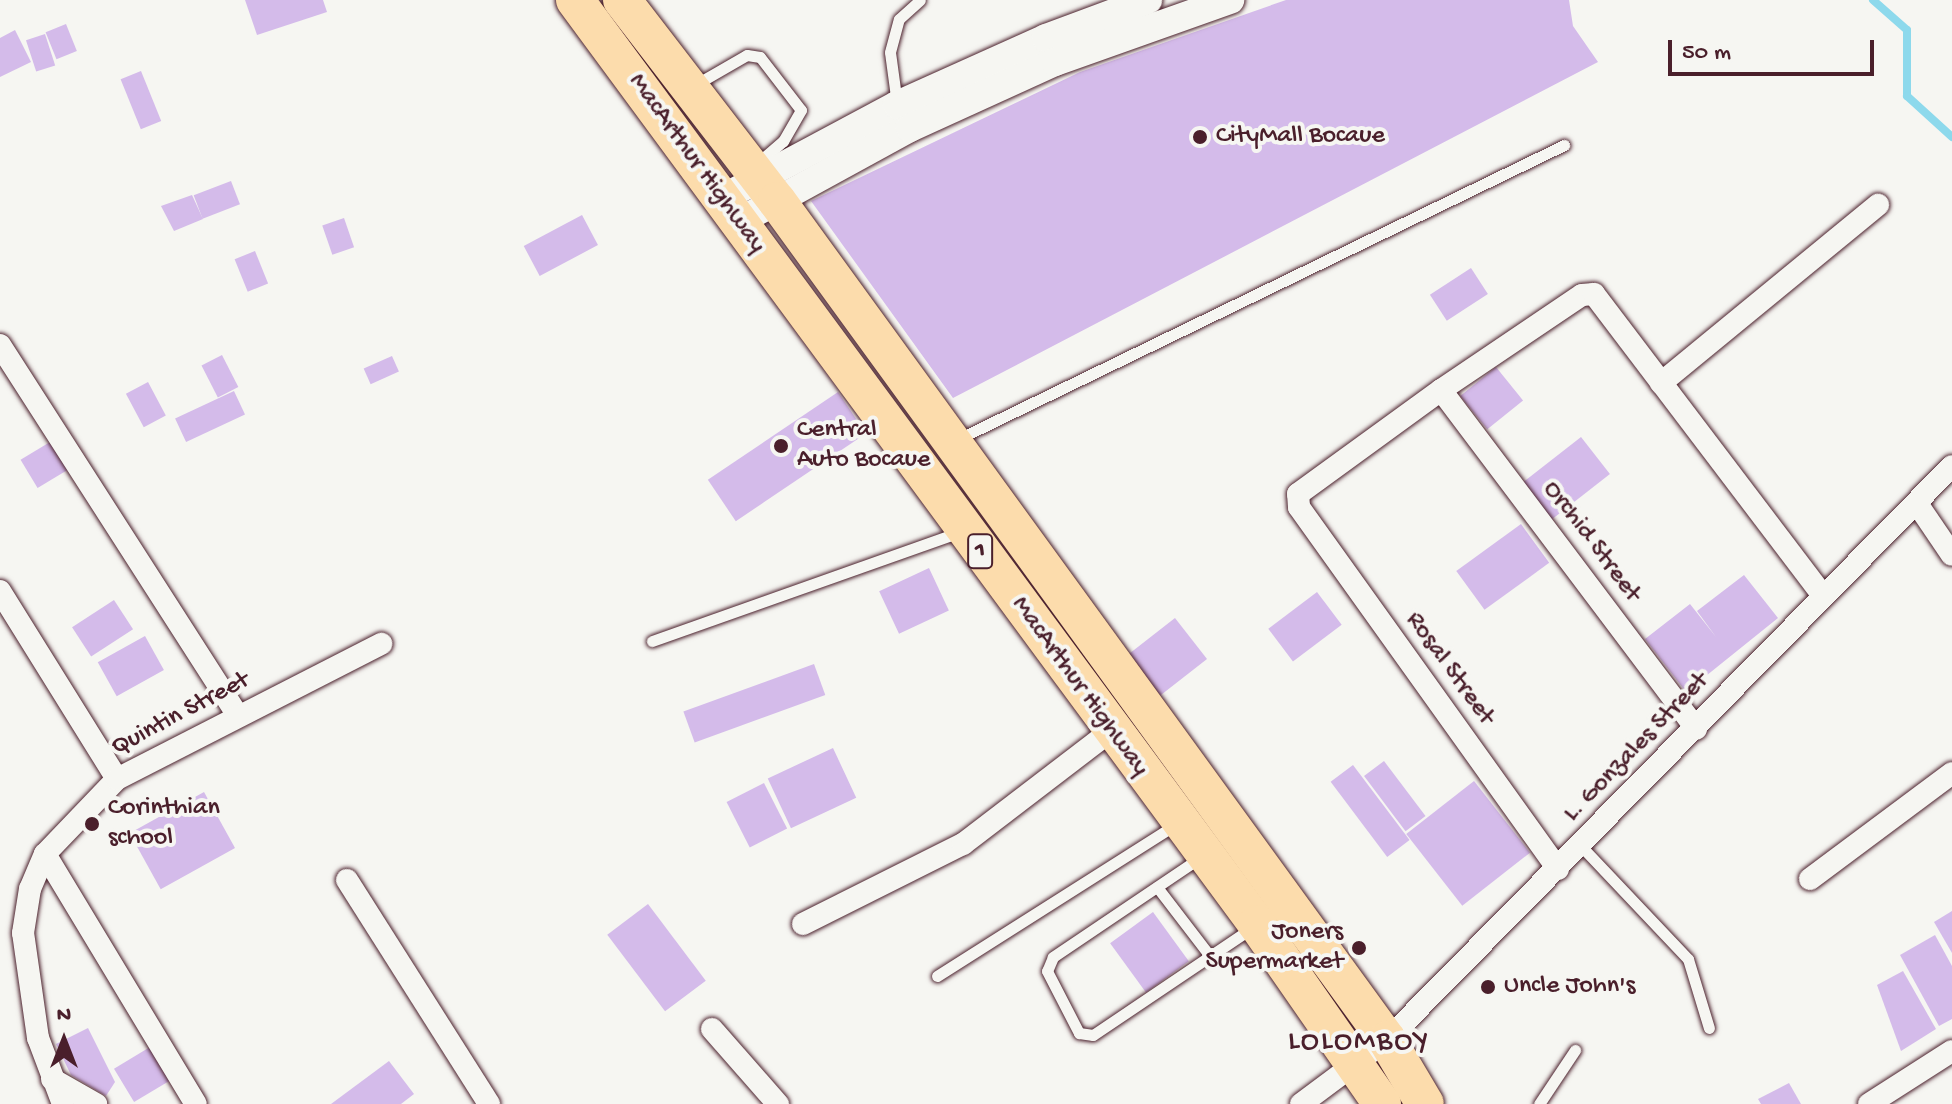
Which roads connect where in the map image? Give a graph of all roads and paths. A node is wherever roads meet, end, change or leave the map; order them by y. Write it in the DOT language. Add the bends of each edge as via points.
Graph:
graph roads {
  1 [pos="575,0"];
  2 [pos="622,0"];
  3 [pos="920,0"];
  4 [pos="1148,0"];
  5 [pos="1230,0"];
  6 [pos="689,88"];
  7 [pos="897,105"];
  8 [pos="1564,145"];
  9 [pos="762,183"];
  10 [pos="1878,205"];
  11 [pos="729,211"];
  12 [pos="0,345"];
  13 [pos="1661,383"];
  14 [pos="1441,390"];
  15 [pos="951,441"];
  16 [pos="1952,466"];
  17 [pos="1918,505"];
  18 [pos="965,531"];
  19 [pos="1952,555"];
  20 [pos="1822,594"];
  21 [pos="4,605"];
  22 [pos="652,641"];
  23 [pos="381,644"];
  24 [pos="238,716"];
  25 [pos="1696,729"];
  26 [pos="1111,731"];
  27 [pos="1952,773"];
  28 [pos="117,779"];
  29 [pos="1179,822"];
  30 [pos="1581,846"];
  31 [pos="45,854"];
  32 [pos="1202,856"];
  33 [pos="1558,869"];
  34 [pos="1810,879"];
  35 [pos="347,880"];
  36 [pos="1157,887"];
  37 [pos="803,924"];
  38 [pos="1257,924"];
  39 [pos="1210,956"];
  40 [pos="937,976"];
  41 [pos="1709,1028"];
  42 [pos="712,1029"];
  43 [pos="1387,1040"];
  44 [pos="1575,1050"];
  45 [pos="1952,1051"];
  46 [pos="1357,1062"];
  47 [pos="51,1078"];
  48 [pos="63,1104"];
  49 [pos="96,1104"];
  50 [pos="196,1104"];
  51 [pos="489,1104"];
  52 [pos="778,1104"];
  53 [pos="1301,1104"];
  54 [pos="1382,1104"];
  55 [pos="1425,1104"];
  56 [pos="1539,1104"];
  57 [pos="1869,1104"];
  1 -- 11 [label="highway, MacArthur Highway / 1"];
  2 -- 6 [label="highway, MacArthur Highway / 1"];
  3 -- 7 [label="lane" via="899,19 890,52"];
  4 -- 7 [label="street" via="1046,38"];
  5 -- 9 [label="street" via="1055,62 910,128"];
  6 -- 9 [label="highway, MacArthur Highway / 1"];
  6 -- 9 [label="lane" via="747,55 760,57 801,110"];
  7 -- 9 [label="street"];
  8 -- 15 [label="lane"];
  9 -- 11 [label="street"];
  9 -- 15 [label="highway, MacArthur Highway / 1"];
  10 -- 13 [label="street"];
  11 -- 18 [label="highway, MacArthur Highway / 1"];
  12 -- 24 [label="street"];
  13 -- 14 [label="street" via="1598,298 1588,293"];
  13 -- 20 [label="street"];
  14 -- 25 [label="street, Orchid Street"];
  14 -- 33 [label="street, Rosal Street" via="1303,489 1297,501"];
  15 -- 43 [label="highway, MacArthur Highway / 1"];
  16 -- 17 [label="street, L. Gonzales Street"];
  17 -- 19 [label="street"];
  17 -- 20 [label="street, L. Gonzales Street"];
  18 -- 22 [label="lane"];
  18 -- 26 [label="highway, MacArthur Highway / 1"];
  20 -- 25 [label="street, L. Gonzales Street"];
  21 -- 28 [label="street"];
  23 -- 24 [label="street, Quintin Street"];
  24 -- 28 [label="street, Quintin Street"];
  25 -- 30 [label="street, L. Gonzales Street"];
  26 -- 29 [label="highway, MacArthur Highway / 1"];
  26 -- 37 [label="street" via="963,844"];
  27 -- 34 [label="street"];
  28 -- 31 [label="street, Quintin Street"];
  29 -- 32 [label="highway, MacArthur Highway / 1"];
  29 -- 40 [label="lane"];
  30 -- 33 [label="street, L. Gonzales Street"];
  30 -- 41 [label="lane" via="1688,959"];
  31 -- 47 [label="street, Quintin Street" via="30,889 23,933 35,1025"];
  31 -- 50 [label="street"];
  32 -- 36 [label="lane"];
  32 -- 38 [label="highway, MacArthur Highway / 1"];
  33 -- 43 [label="street, L. Gonzales Street"];
  35 -- 51 [label="street"];
  36 -- 39 [label="lane"];
  36 -- 39 [label="lane" via="1053,957 1047,971 1079,1033 1093,1035"];
  38 -- 39 [label="lane"];
  38 -- 46 [label="highway, MacArthur Highway / 1"];
  42 -- 52 [label="street"];
  43 -- 46 [label="street, L. Gonzales Street"];
  43 -- 55 [label="highway, MacArthur Highway / 1"];
  44 -- 56 [label="lane"];
  45 -- 57 [label="street"];
  46 -- 53 [label="street, L. Gonzales Street"];
  46 -- 54 [label="highway, MacArthur Highway / 1"];
  47 -- 48 [label="street, Quintin Street"];
  47 -- 49 [label="street"];
}
